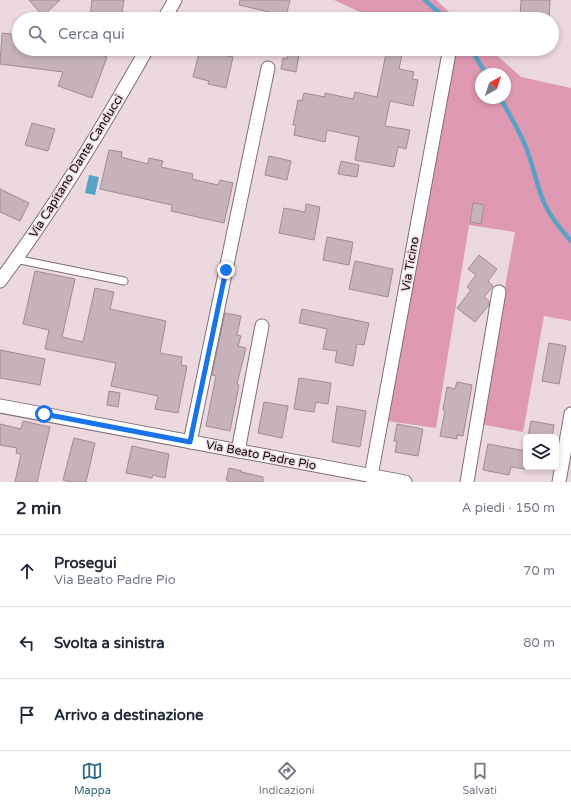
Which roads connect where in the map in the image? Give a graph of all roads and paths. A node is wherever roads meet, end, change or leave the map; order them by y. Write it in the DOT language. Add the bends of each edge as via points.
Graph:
graph roads {
  1 [pos="175,0"];
  2 [pos="168,12"];
  3 [pos="143,56"];
  4 [pos="448,56"];
  5 [pos="268,68"];
  6 [pos="15,259"];
  7 [pos="0,281"];
  8 [pos="124,281"];
  9 [pos="499,292"];
  10 [pos="262,326"];
  11 [pos="0,406"];
  12 [pos="571,414"];
  13 [pos="190,442"];
  14 [pos="238,451"];
  15 [pos="371,476"];
  16 [pos="405,482"];
  17 [pos="467,482"];
  18 [pos="559,482"];
  1 -- 2 [label="street"];
  3 -- 6 [label="street, Via Capitano Dante Canducci" via="90,148"];
  4 -- 15 [label="street, Via Ticino"];
  5 -- 13 [label="street"];
  6 -- 7 [label="street, Via Capitano Dante Canducci"];
  6 -- 8 [label="lane"];
  9 -- 17 [label="street"];
  10 -- 14 [label="street"];
  11 -- 13 [label="street, Via Beato Padre Pio"];
  12 -- 18 [label="street"];
  13 -- 14 [label="street, Via Beato Padre Pio"];
  14 -- 15 [label="street, Via Beato Padre Pio"];
  15 -- 16 [label="street, Via Beato Padre Pio"];
}
